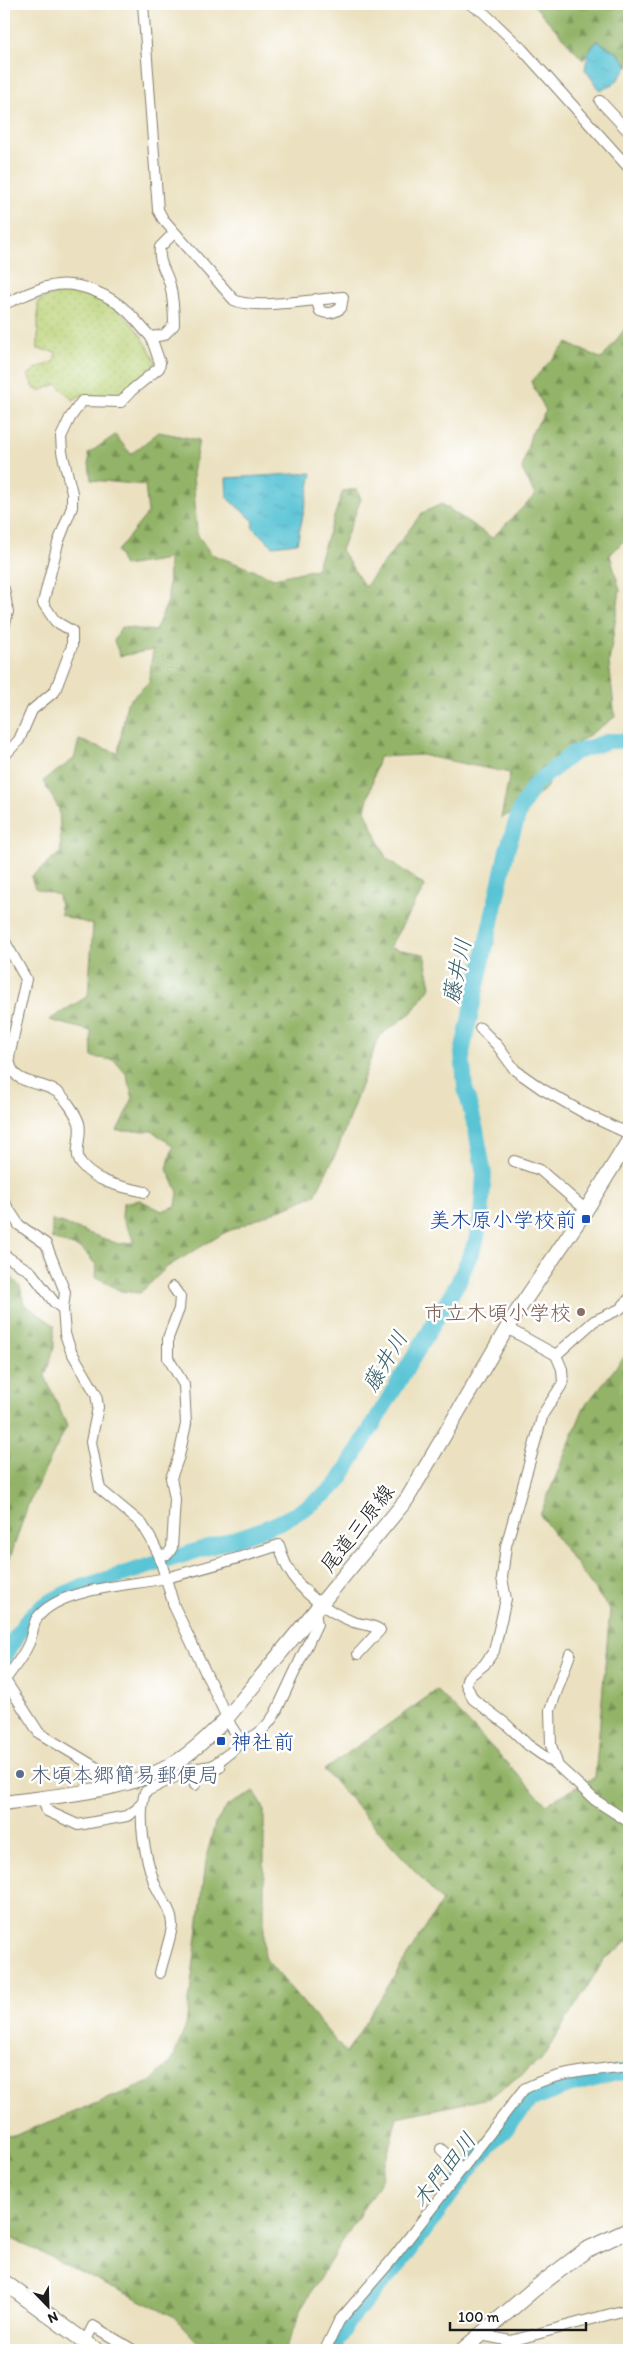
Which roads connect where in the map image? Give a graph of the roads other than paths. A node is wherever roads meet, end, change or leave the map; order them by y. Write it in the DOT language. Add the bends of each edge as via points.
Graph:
graph roads {
  1 [pos="143,4"];
  2 [pos="470,4"];
  3 [pos="600,101"];
  4 [pos="629,132"];
  5 [pos="629,168"];
  6 [pos="174,233"];
  7 [pos="316,299"];
  8 [pos="4,304"];
  9 [pos="151,337"];
  10 [pos="4,589"];
  11 [pos="4,627"];
  12 [pos="4,756"];
  13 [pos="4,940"];
  14 [pos="480,1028"];
  15 [pos="629,1134"];
  16 [pos="629,1140"];
  17 [pos="514,1161"];
  18 [pos="145,1192"];
  19 [pos="4,1202"];
  20 [pos="586,1210"];
  21 [pos="4,1255"];
  22 [pos="172,1288"];
  23 [pos="629,1298"];
  24 [pos="63,1308"];
  25 [pos="507,1328"];
  26 [pos="556,1355"];
  27 [pos="159,1555"];
  28 [pos="165,1578"];
  29 [pos="318,1608"];
  30 [pos="358,1654"];
  31 [pos="570,1654"];
  32 [pos="4,1680"];
  33 [pos="227,1718"];
  34 [pos="241,1741"];
  35 [pos="558,1766"];
  36 [pos="195,1785"];
  37 [pos="101,1788"];
  38 [pos="42,1797"];
  39 [pos="142,1802"];
  40 [pos="4,1804"];
  41 [pos="629,1822"];
  42 [pos="160,1973"];
  43 [pos="629,2066"];
  44 [pos="442,2149"];
  45 [pos="461,2168"];
  46 [pos="629,2230"];
  47 [pos="4,2282"];
  48 [pos="629,2309"];
  49 [pos="481,2335"];
  50 [pos="91,2346"];
  51 [pos="133,2350"];
  52 [pos="325,2350"];
  53 [pos="462,2350"];
  1 -- 6 [label="street" via="158,210"];
  2 -- 5 [label="street" via="483,12 522,50"];
  3 -- 4 [label="street"];
  6 -- 7 [label="street" via="241,304"];
  6 -- 9 [label="street" via="160,247 158,259 170,283 174,325 164,335"];
  8 -- 9 [label="street" via="51,286 91,289 111,298"];
  9 -- 12 [label="street" via="159,368 121,402 82,401 61,437 72,507 58,543 43,602 55,621 72,631 72,646 55,691 32,710 19,740"];
  10 -- 11 [label="street" via="8,612"];
  13 -- 18 [label="street" via="26,979 8,1057 10,1068 15,1076 57,1092 64,1098 80,1124 80,1164 96,1177"];
  14 -- 15 [label="street" via="522,1075 586,1114"];
  16 -- 20 [label="main road, 尾道三原線"];
  17 -- 20 [label="street" via="540,1170"];
  19 -- 24 [label="street" via="19,1225 46,1244 65,1292"];
  20 -- 25 [label="main road, 尾道三原線"];
  21 -- 24 [label="street" via="31,1272 54,1302"];
  22 -- 27 [label="street" via="180,1297 168,1338 168,1358 184,1385 186,1424 171,1478 175,1499 172,1548 168,1554"];
  23 -- 26 [label="street" via="620,1309 594,1321"];
  24 -- 27 [label="street" via="65,1334 71,1351 96,1394 98,1407 91,1442 100,1489 142,1524"];
  25 -- 26 [label="street"];
  25 -- 29 [label="main road, 尾道三原線" via="407,1499"];
  26 -- 35 [label="street" via="563,1383 543,1414 506,1546 502,1578 506,1599 494,1651 484,1665 468,1677 466,1684 473,1699"];
  27 -- 28 [label="street"];
  28 -- 29 [label="street" via="233,1561 278,1545 289,1570"];
  28 -- 32 [label="street" via="79,1593 51,1607 36,1619 28,1645"];
  28 -- 33 [label="street" via="174,1606"];
  29 -- 30 [label="street" via="380,1630"];
  29 -- 33 [label="main road, 尾道三原線"];
  29 -- 34 [label="street" via="317,1624 275,1714 267,1727 252,1738"];
  31 -- 35 [label="street" via="550,1710 551,1745"];
  32 -- 37 [label="street" via="39,1733 97,1768"];
  33 -- 34 [label="street"];
  33 -- 37 [label="main road, 尾道三原線" via="202,1743 176,1762 146,1776"];
  34 -- 36 [label="street" via="240,1751 224,1765 199,1777"];
  34 -- 39 [label="street" via="212,1766 190,1769 145,1792"];
  35 -- 41 [label="street" via="595,1800"];
  37 -- 38 [label="main road, 尾道三原線"];
  38 -- 39 [label="street" via="47,1811 78,1825 127,1816"];
  38 -- 40 [label="main road, 尾道三原線"];
  39 -- 42 [label="street" via="145,1847 155,1884 170,1910 173,1927"];
  43 -- 45 [label="street" via="541,2080 524,2089"];
  44 -- 45 [label="street"];
  45 -- 52 [label="street" via="390,2262 339,2321"];
  46 -- 49 [label="highway" via="586,2250"];
  47 -- 50 [label="highway"];
  48 -- 49 [label="street" via="511,2340"];
  49 -- 53 [label="highway"];
  50 -- 51 [label="street" via="93,2326"];
}
